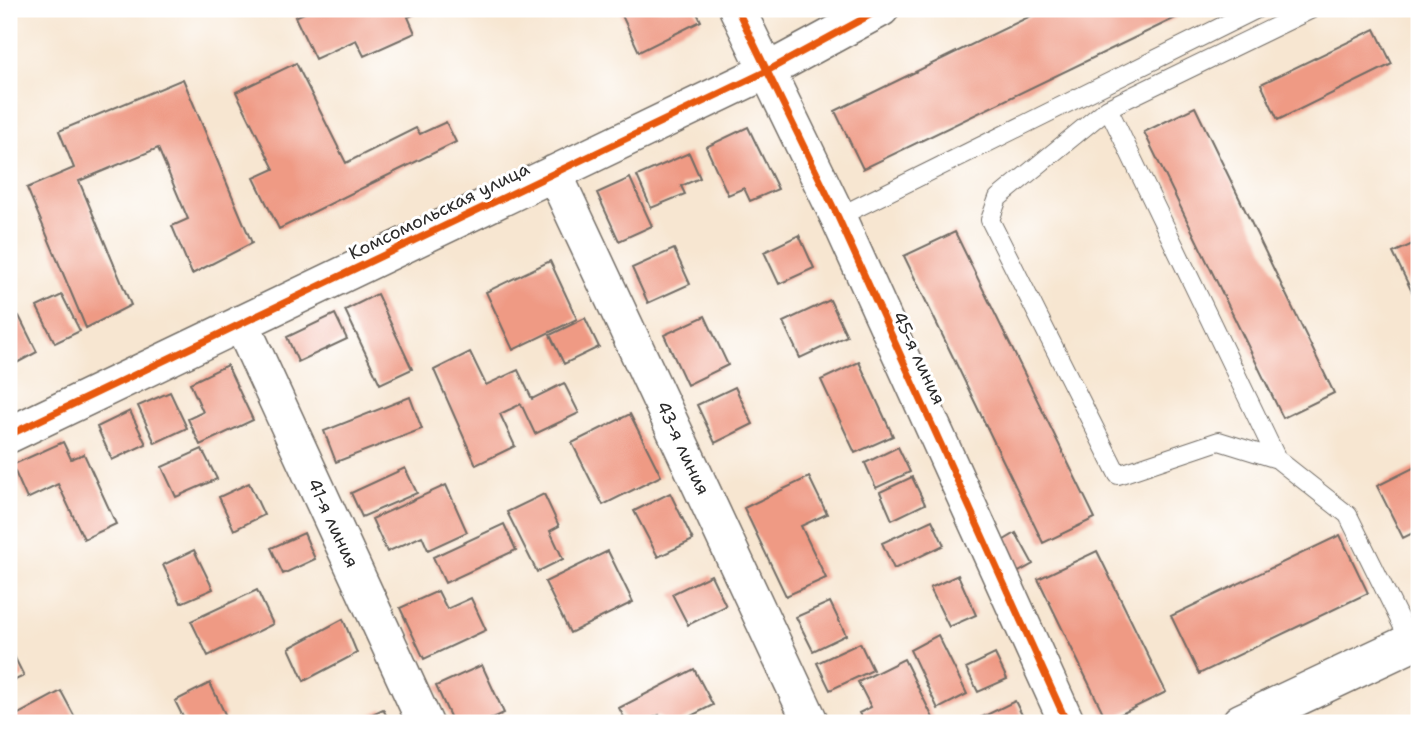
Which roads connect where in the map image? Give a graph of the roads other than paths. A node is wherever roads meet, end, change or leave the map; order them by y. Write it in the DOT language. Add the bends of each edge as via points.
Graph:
graph roads {
  1 [pos="737,9"];
  2 [pos="881,9"];
  3 [pos="1257,9"];
  4 [pos="1312,9"];
  5 [pos="767,71"];
  6 [pos="1108,108"];
  7 [pos="554,173"];
  8 [pos="838,217"];
  9 [pos="241,323"];
  10 [pos="9,435"];
  11 [pos="1278,459"];
  12 [pos="1415,641"];
  13 [pos="1262,719"];
  14 [pos="425,723"];
  15 [pos="811,723"];
  16 [pos="1067,723"];
  1 -- 5 [label="street, 45-я линия"];
  2 -- 5 [label="street, Комсомольская улица"];
  3 -- 8 [label="lane"];
  4 -- 6 [label="lane"];
  5 -- 7 [label="street, Комсомольская улица"];
  5 -- 8 [label="street, 45-я линия"];
  6 -- 11 [label="lane"];
  6 -- 11 [label="lane" via="998,198 990,220 1118,475 1219,442"];
  7 -- 9 [label="street, Комсомольская улица"];
  7 -- 15 [label="street, 43-я линия"];
  8 -- 16 [label="street, 45-я линия"];
  9 -- 10 [label="street, Комсомольская улица"];
  9 -- 14 [label="street, 41-я линия"];
  11 -- 12 [label="lane" via="1348,515"];
  12 -- 13 [label="main road"];
}
